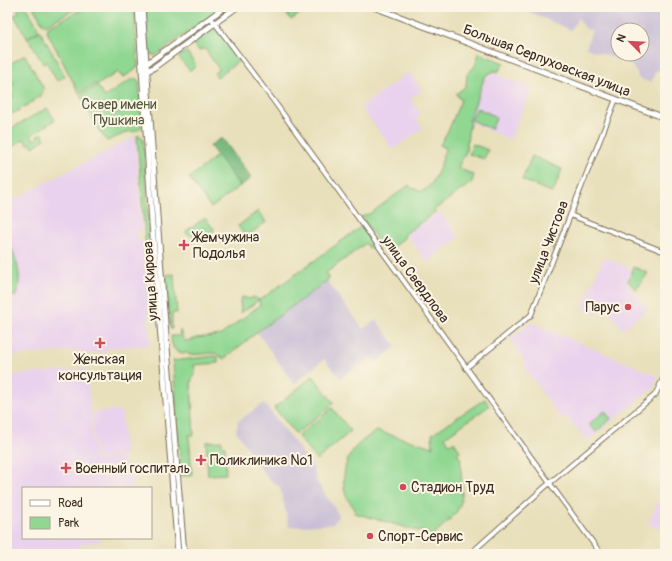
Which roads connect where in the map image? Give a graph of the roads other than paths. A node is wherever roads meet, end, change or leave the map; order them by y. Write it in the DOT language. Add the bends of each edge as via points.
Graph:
graph roads {
  1 [pos="138,7"];
  2 [pos="142,7"];
  3 [pos="225,7"];
  4 [pos="237,7"];
  5 [pos="374,7"];
  6 [pos="211,18"];
  7 [pos="215,23"];
  8 [pos="147,64"];
  9 [pos="144,71"];
  10 [pos="616,99"];
  11 [pos="665,118"];
  12 [pos="570,215"];
  13 [pos="665,252"];
  14 [pos="157,254"];
  15 [pos="466,368"];
  16 [pos="665,375"];
  17 [pos="550,483"];
  18 [pos="178,554"];
  19 [pos="184,554"];
  20 [pos="470,554"];
  21 [pos="601,554"];
  1 -- 9 [label="main road, улица Кирова"];
  2 -- 8 [label="main road"];
  3 -- 6 [label="main road"];
  4 -- 7 [label="main road"];
  5 -- 10 [label="main road, Большая Серпуховская улица"];
  6 -- 7 [label="street, улица Свердлова"];
  6 -- 8 [label="main road"];
  7 -- 9 [label="main road"];
  7 -- 15 [label="street, улица Свердлова"];
  8 -- 9 [label="main road"];
  9 -- 14 [label="main road, улица Кирова"];
  10 -- 11 [label="main road, Большая Серпуховская улица"];
  10 -- 12 [label="street, улица Чистова"];
  12 -- 13 [label="street"];
  12 -- 15 [label="street, улица Чистова" via="531,315"];
  14 -- 18 [label="main road, улица Кирова"];
  14 -- 19 [label="main road, улица Кирова"];
  15 -- 17 [label="street, улица Свердлова"];
  16 -- 17 [label="street" via="655,394"];
  17 -- 20 [label="street"];
  17 -- 21 [label="street, улица Свердлова"];
}
